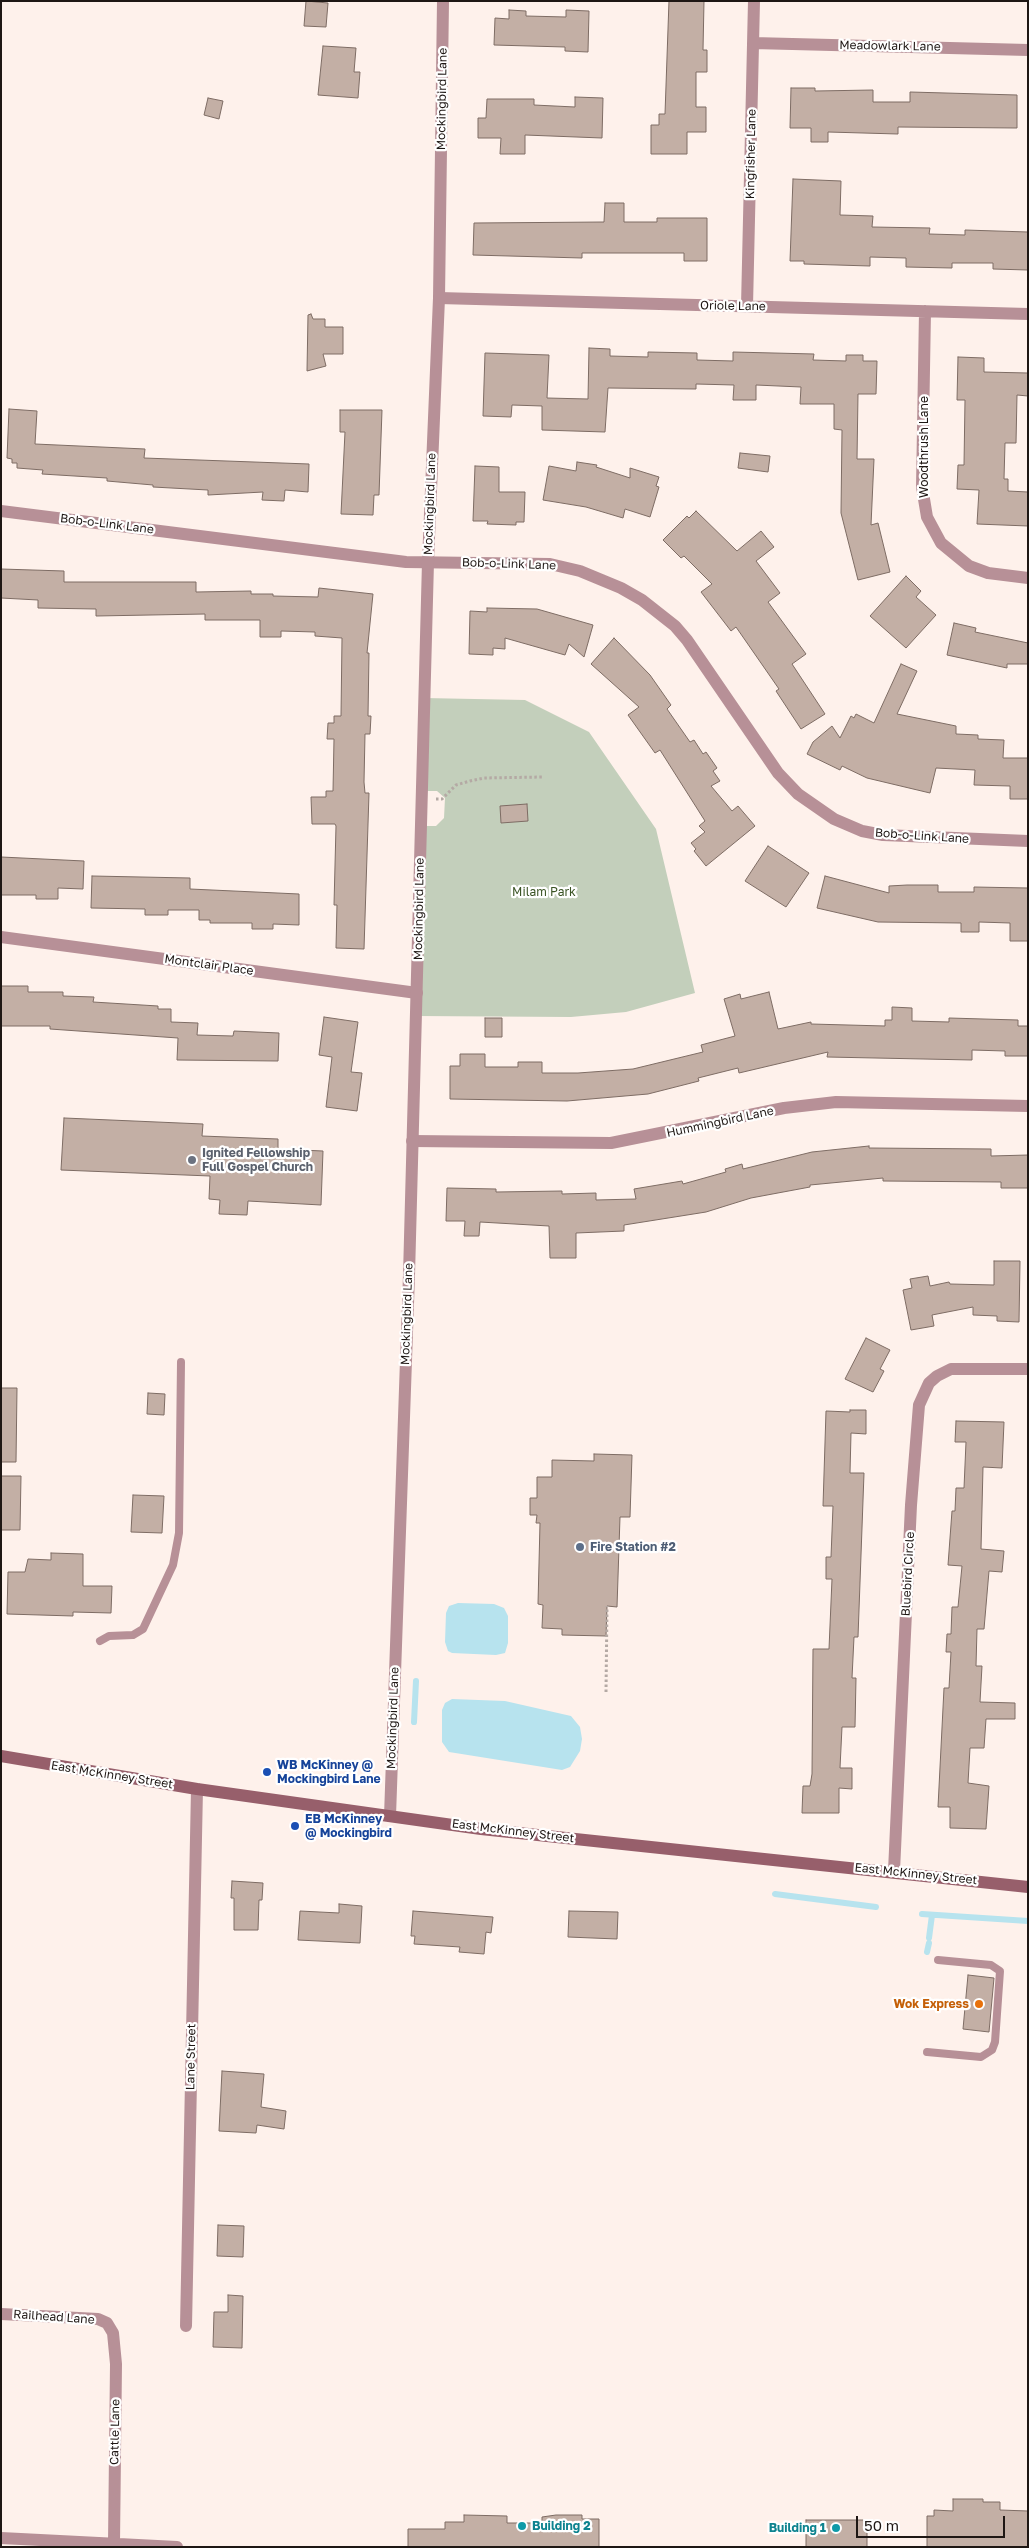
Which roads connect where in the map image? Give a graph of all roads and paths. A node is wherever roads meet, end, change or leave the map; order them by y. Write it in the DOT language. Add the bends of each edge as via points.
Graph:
graph roads {
  1 [pos="443,1"];
  2 [pos="754,1"];
  3 [pos="753,42"];
  4 [pos="1028,50"];
  5 [pos="439,298"];
  6 [pos="747,306"];
  7 [pos="925,311"];
  8 [pos="1028,314"];
  9 [pos="1,511"];
  10 [pos="428,562"];
  11 [pos="1028,578"];
  12 [pos="544,777"];
  13 [pos="421,799"];
  14 [pos="1028,841"];
  15 [pos="1,937"];
  16 [pos="417,993"];
  17 [pos="1028,1106"];
  18 [pos="412,1141"];
  19 [pos="181,1362"];
  20 [pos="1028,1369"];
  21 [pos="608,1606"];
  22 [pos="100,1641"];
  23 [pos="606,1692"];
  24 [pos="1,1756"];
  25 [pos="197,1789"];
  26 [pos="390,1816"];
  27 [pos="894,1871"];
  28 [pos="1028,1887"];
  29 [pos="938,1960"];
  30 [pos="926,2052"];
  31 [pos="1,2314"];
  32 [pos="107,2323"];
  33 [pos="186,2326"];
  34 [pos="1,2538"];
  35 [pos="114,2544"];
  36 [pos="177,2547"];
  1 -- 5 [label="street, Mockingbird Lane"];
  2 -- 3 [label="street, Kingfisher Lane"];
  3 -- 4 [label="street, Meadowlark Lane"];
  3 -- 6 [label="street, Kingfisher Lane"];
  5 -- 6 [label="street, Oriole Lane"];
  5 -- 10 [label="street, Mockingbird Lane"];
  6 -- 7 [label="street, Oriole Lane"];
  7 -- 8 [label="street, Oriole Lane"];
  7 -- 11 [label="street, Woodthrush Lane" via="922,487 927,517 941,543 969,566 988,573"];
  9 -- 10 [label="street, Bob-o-Link Lane" via="406,562"];
  10 -- 13 [label="street, Mockingbird Lane"];
  10 -- 14 [label="street, Bob-o-Link Lane" via="550,564 580,571 642,600 687,640 781,777 807,802 834,819 883,836"];
  12 -- 13 [label="path" via="477,780 456,785 442,799"];
  13 -- 16 [label="street, Mockingbird Lane"];
  15 -- 16 [label="street, Montclair Place"];
  16 -- 18 [label="street, Mockingbird Lane"];
  17 -- 18 [label="street, Hummingbird Lane" via="836,1102 784,1108 611,1143"];
  18 -- 26 [label="street, Mockingbird Lane"];
  19 -- 22 [label="lane" via="179,1534 173,1564 144,1629 133,1635 109,1636"];
  20 -- 27 [label="street, Bluebird Circle" via="951,1369 929,1383 919,1405 911,1505"];
  21 -- 23 [label="path"];
  24 -- 25 [label="main road, East McKinney Street"];
  25 -- 26 [label="main road, East McKinney Street"];
  25 -- 33 [label="street, Lane Street"];
  26 -- 27 [label="main road, East McKinney Street" via="491,1830"];
  27 -- 28 [label="main road, East McKinney Street"];
  29 -- 30 [label="lane" via="994,1966 1000,1971 995,2042 989,2053 977,2057"];
  31 -- 32 [label="street, Railhead Lane" via="88,2318"];
  32 -- 35 [label="street, Cattle Lane" via="113,2333 116,2364"];
  34 -- 35 [label="street"];
  35 -- 36 [label="street"];
}
